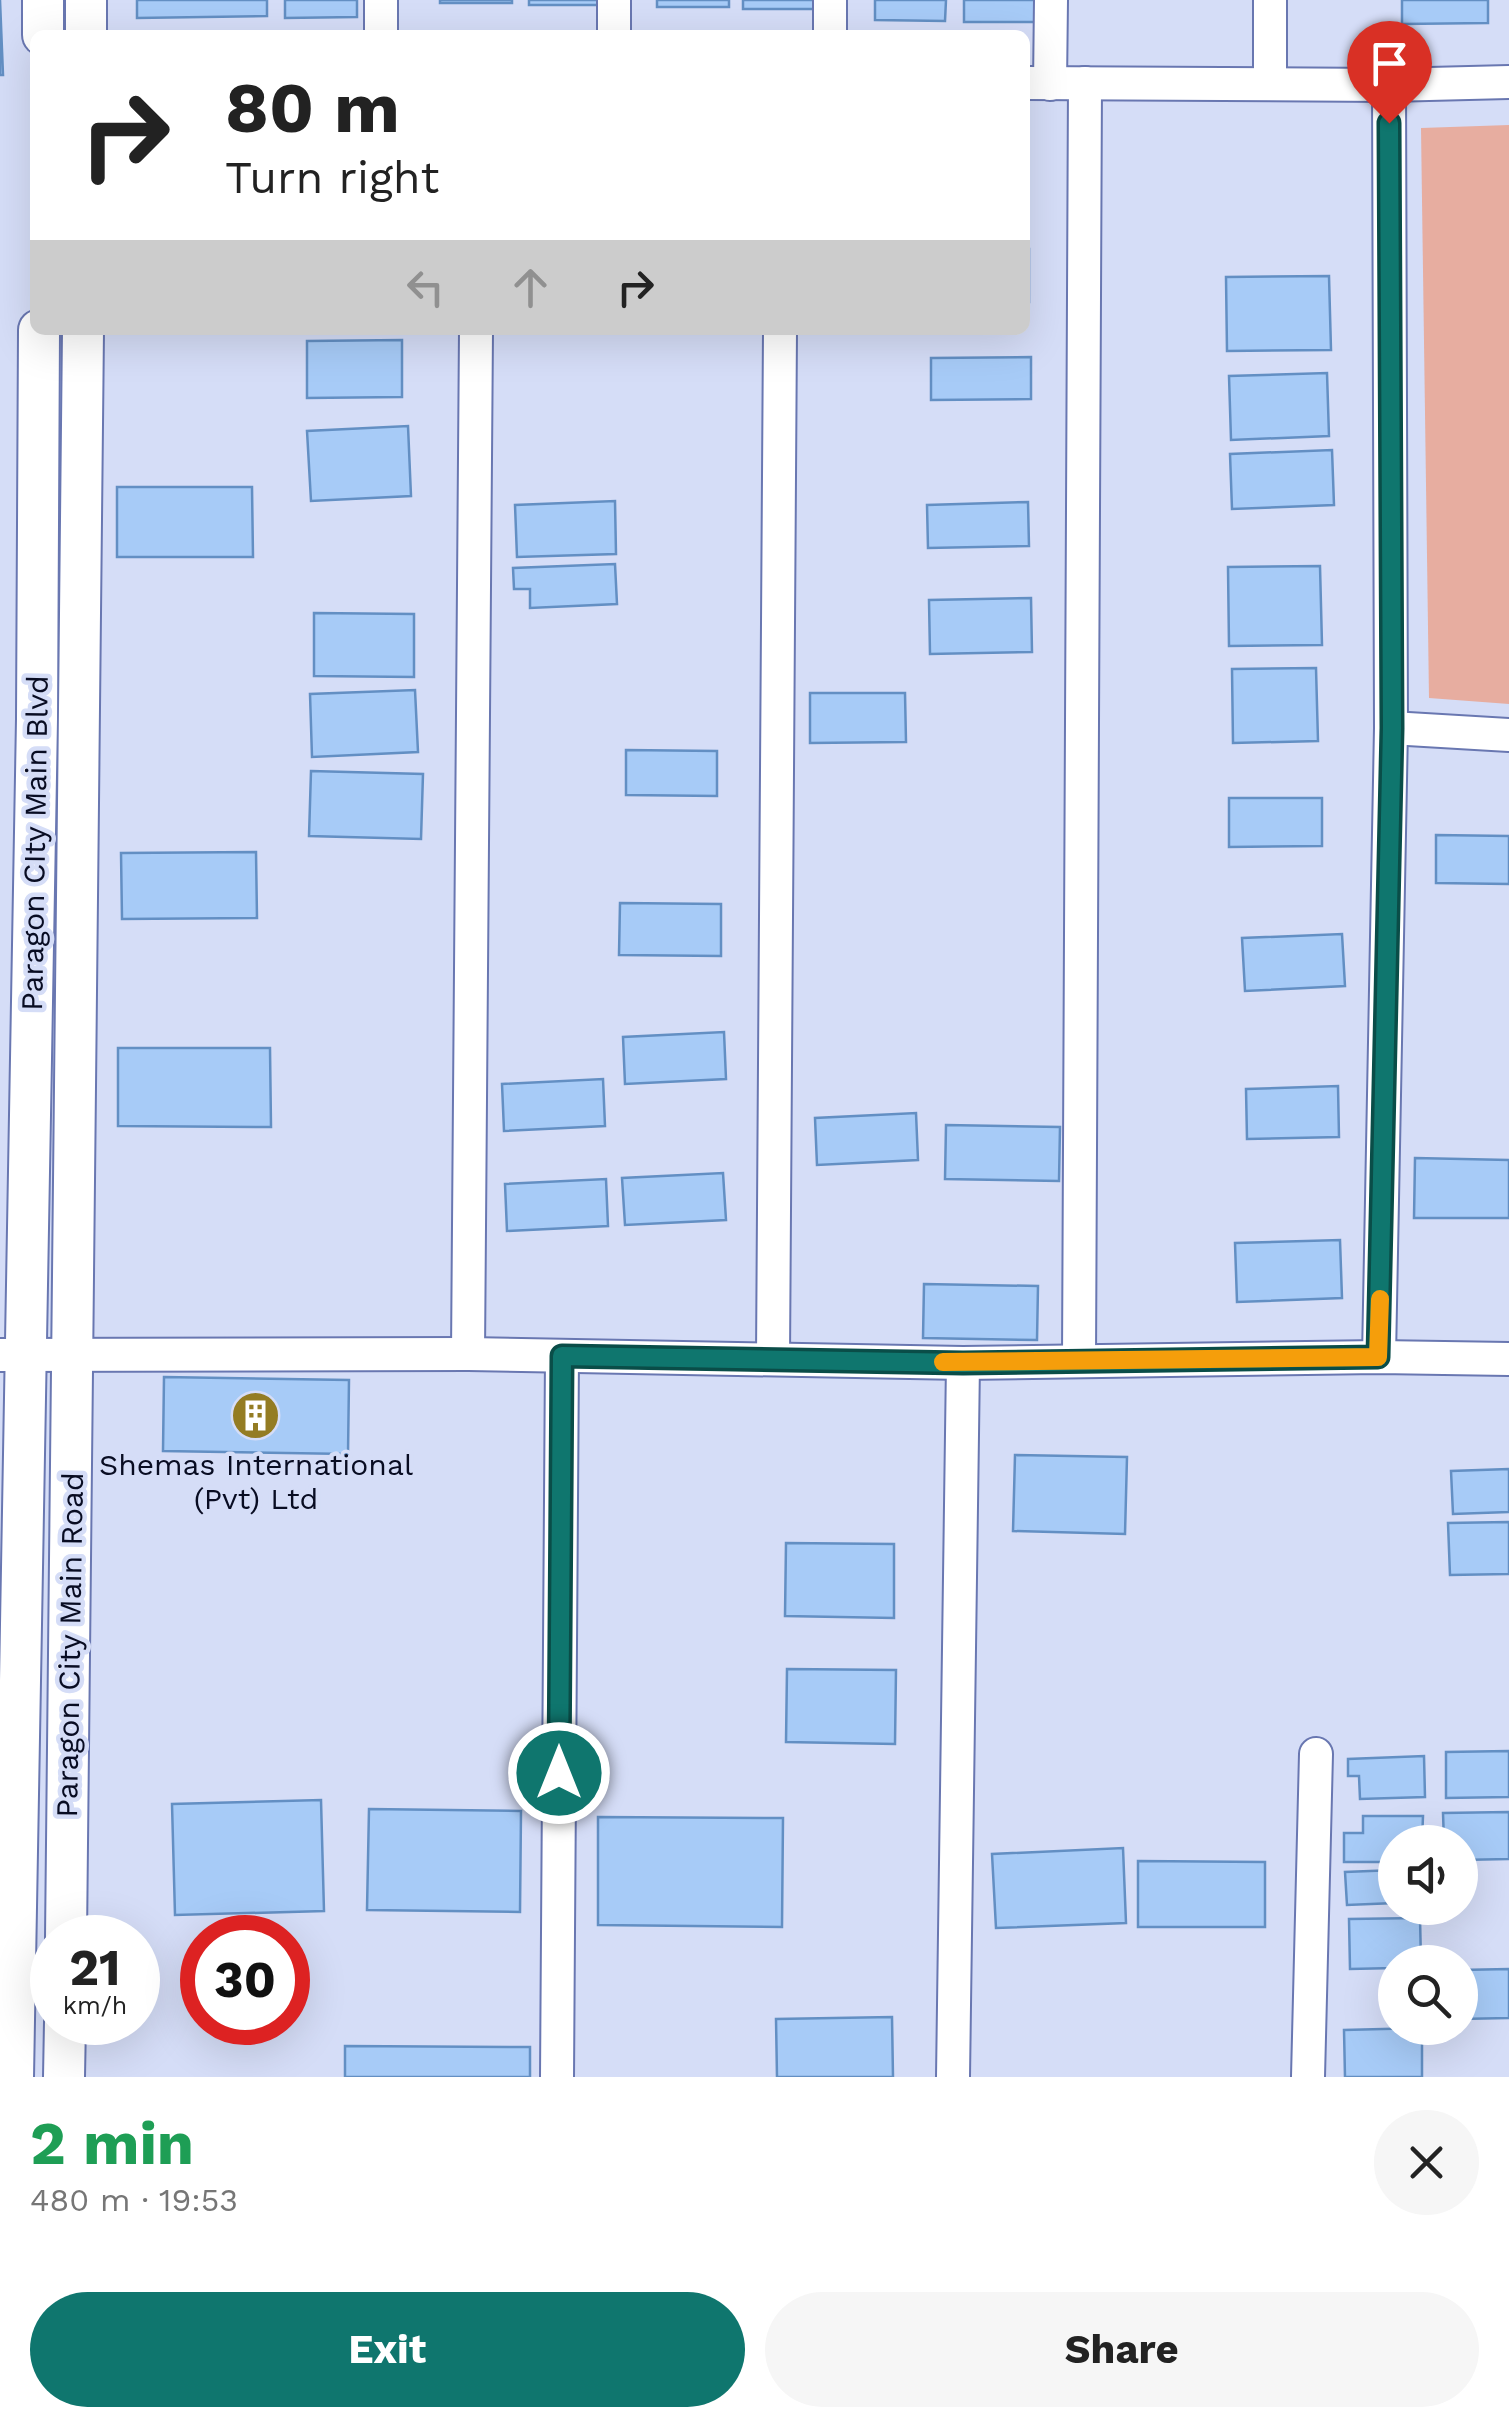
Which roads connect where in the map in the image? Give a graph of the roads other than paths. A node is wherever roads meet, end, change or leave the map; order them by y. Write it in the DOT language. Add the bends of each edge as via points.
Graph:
graph roads {
  1 [pos="43,0"];
  2 [pos="86,0"];
  3 [pos="381,0"];
  4 [pos="614,0"];
  5 [pos="830,0"];
  6 [pos="1051,0"];
  7 [pos="1270,0"];
  8 [pos="43,30"];
  9 [pos="86,30"];
  10 [pos="381,30"];
  11 [pos="614,30"];
  12 [pos="830,30"];
  13 [pos="1509,82"];
  14 [pos="1037,83"];
  15 [pos="1085,83"];
  16 [pos="1270,83"];
  17 [pos="1389,85"];
  18 [pos="39,335"];
  19 [pos="84,335"];
  20 [pos="476,335"];
  21 [pos="780,335"];
  22 [pos="1392,728"];
  23 [pos="1509,734"];
  24 [pos="74,1354"];
  25 [pos="468,1354"];
  26 [pos="13,1355"];
  27 [pos="562,1356"];
  28 [pos="1378,1357"];
  29 [pos="774,1358"];
  30 [pos="1509,1358"];
  31 [pos="1079,1361"];
  32 [pos="963,1363"];
  33 [pos="1316,1754"];
  34 [pos="66,1915"];
  35 [pos="65,2045"];
  36 [pos="14,2077"];
  37 [pos="64,2077"];
  38 [pos="556,2077"];
  39 [pos="952,2077"];
  40 [pos="1308,2077"];
  1 -- 8 [label="street"];
  2 -- 9 [label="street"];
  3 -- 10 [label="street"];
  4 -- 11 [label="street"];
  5 -- 12 [label="street"];
  6 -- 14 [label="street"];
  7 -- 16 [label="street"];
  13 -- 17 [label="street"];
  14 -- 15 [label="street"];
  15 -- 16 [label="street"];
  15 -- 31 [label="street"];
  16 -- 17 [label="street"];
  17 -- 22 [label="street"];
  18 -- 26 [label="street, Paragon CIty Main Blvd" via="37,719"];
  19 -- 24 [label="street, Paragon City Main Road"];
  20 -- 25 [label="street"];
  21 -- 29 [label="street"];
  22 -- 23 [label="street"];
  22 -- 28 [label="street"];
  24 -- 25 [label="street"];
  24 -- 26 [label="street"];
  24 -- 34 [label="street, Paragon City Main Road"];
  25 -- 27 [label="street"];
  26 -- 36 [label="street, Paragon City Main Road"];
  27 -- 29 [label="street"];
  27 -- 38 [label="street"];
  28 -- 30 [label="street"];
  28 -- 31 [label="street"];
  29 -- 32 [label="street"];
  31 -- 32 [label="street"];
  32 -- 39 [label="street"];
  33 -- 40 [label="street"];
  35 -- 37 [label="street"];
}
